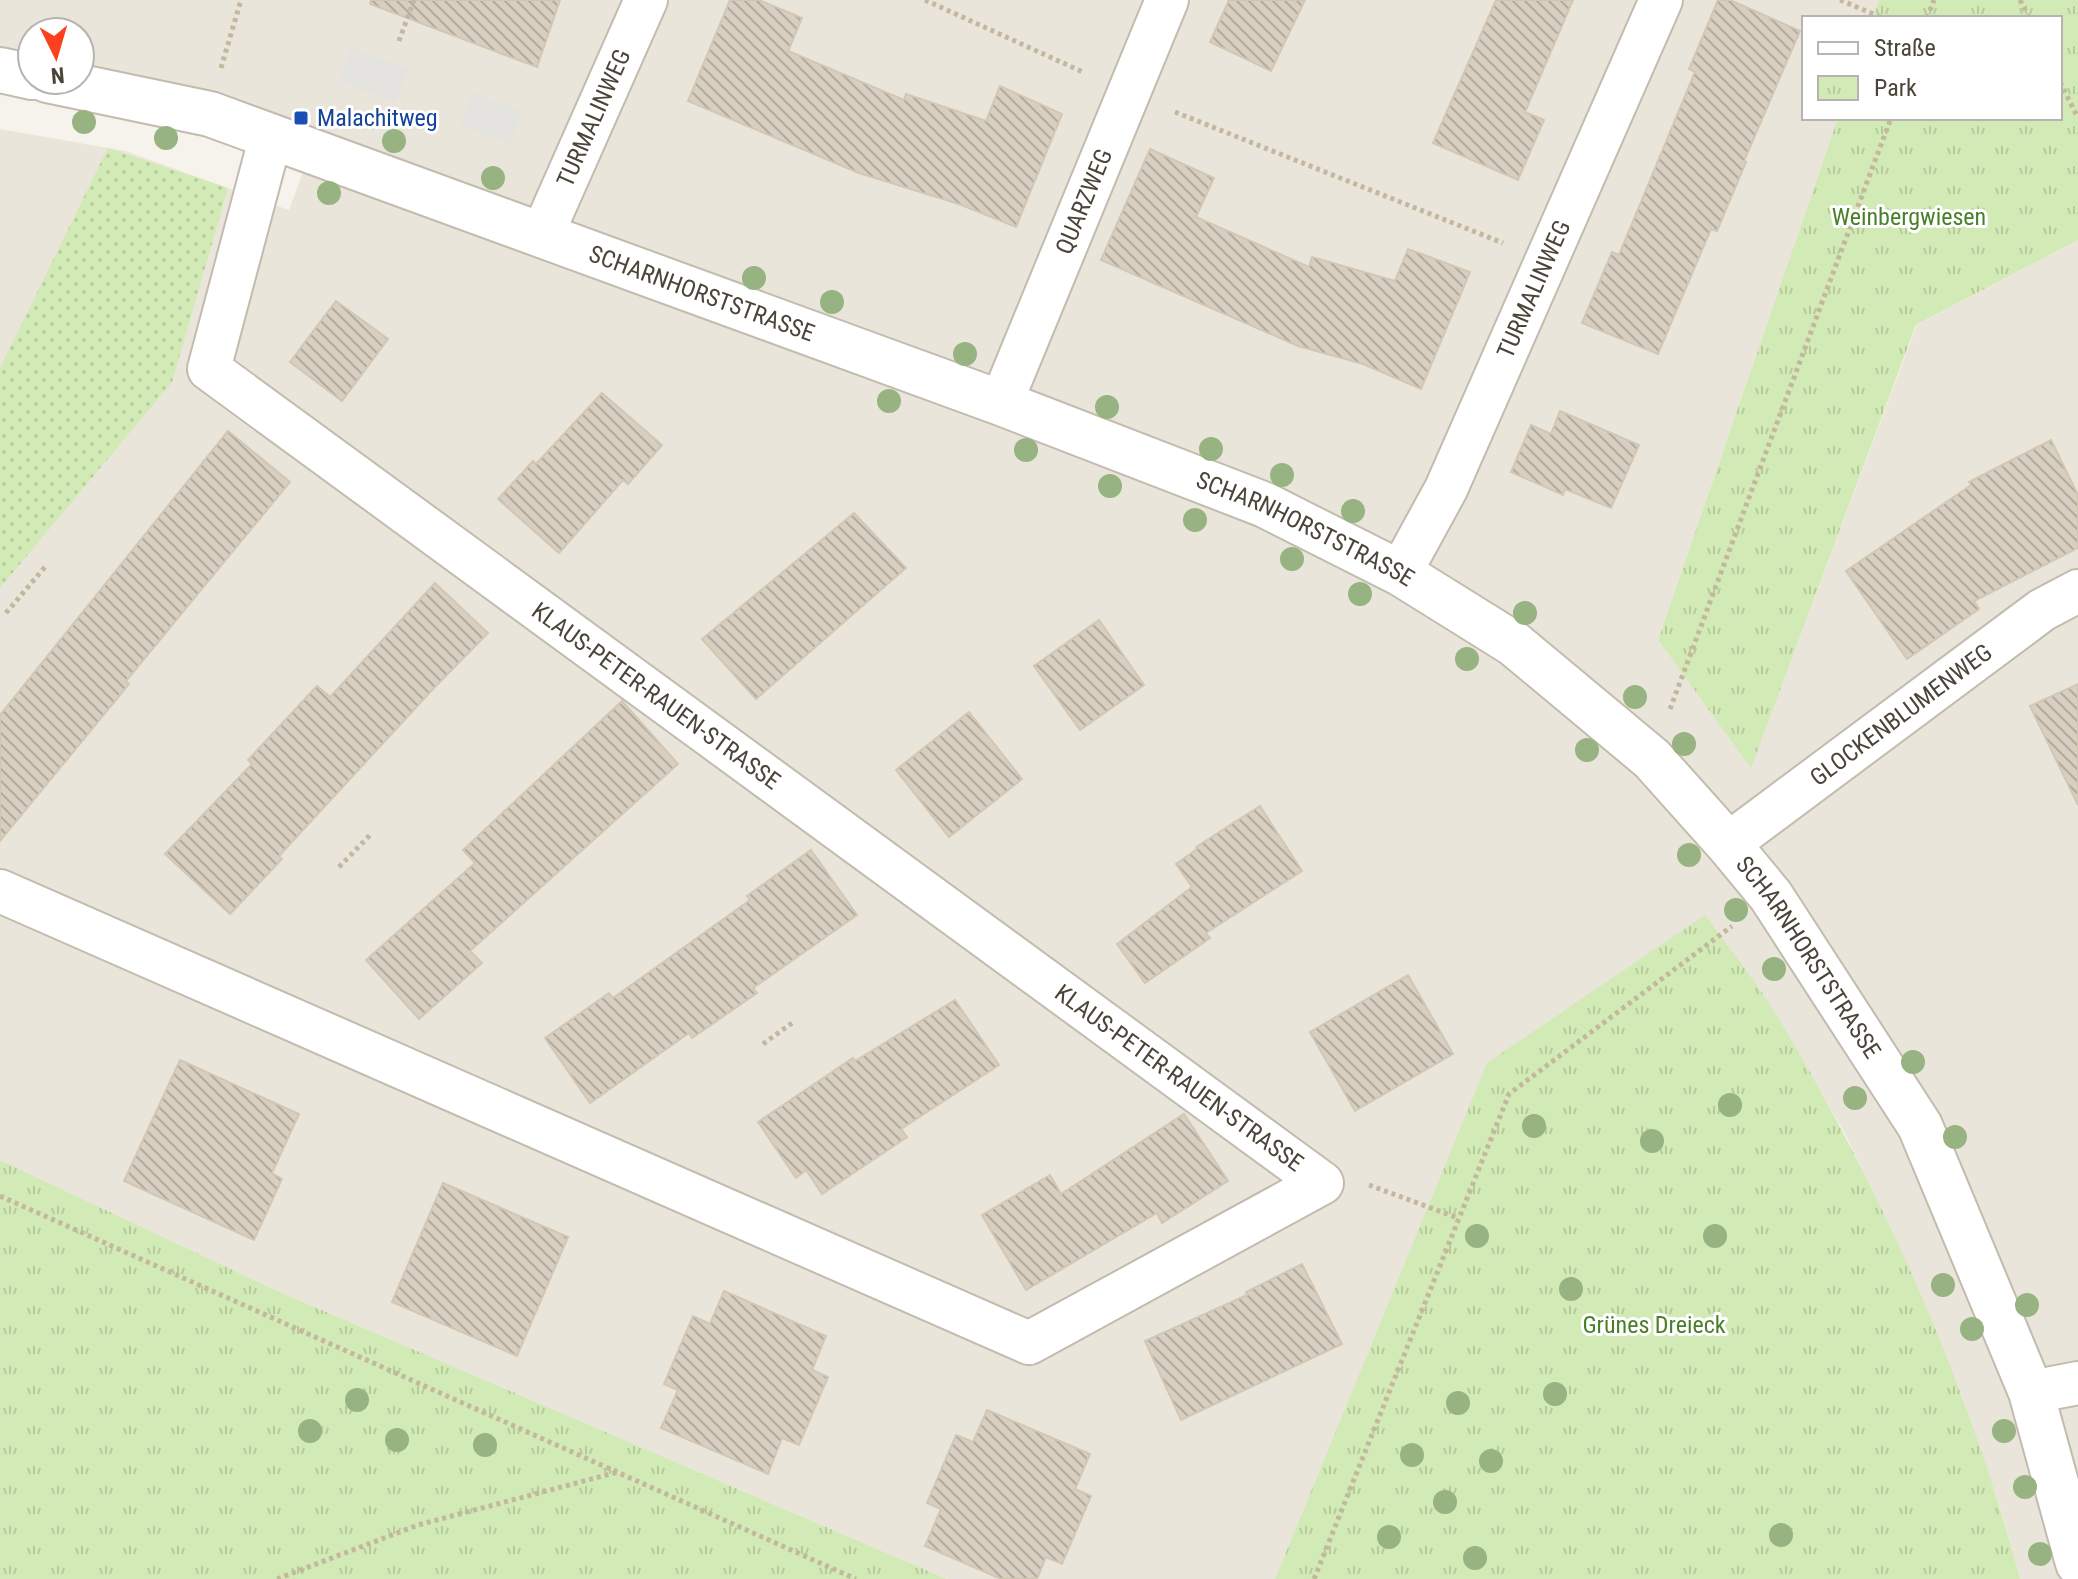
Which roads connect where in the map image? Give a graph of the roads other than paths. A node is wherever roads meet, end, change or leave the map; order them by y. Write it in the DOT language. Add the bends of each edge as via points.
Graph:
graph roads {
  1 [pos="646,0"];
  2 [pos="1167,0"];
  3 [pos="1661,0"];
  4 [pos="96,90"];
  5 [pos="271,136"];
  6 [pos="542,235"];
  7 [pos="1001,403"];
  8 [pos="1400,573"];
  9 [pos="2078,591"];
  10 [pos="1728,844"];
  11 [pos="0,891"];
  12 [pos="2078,1383"];
  13 [pos="2031,1392"];
  14 [pos="2078,1563"];
  1 -- 6 [label="street, TURMALINWEG"];
  2 -- 7 [label="street, QUARZWEG"];
  3 -- 8 [label="street, TURMALINWEG" via="1446,489"];
  4 -- 5 [label="street, SCHARNHORSTSTRASSE" via="210,114"];
  5 -- 6 [label="street, SCHARNHORSTSTRASSE"];
  5 -- 11 [label="street, KLAUS-PETER-RAUEN-STRASSE" via="209,369 1322,1183 1029,1343"];
  6 -- 7 [label="street, SCHARNHORSTSTRASSE"];
  7 -- 8 [label="street, SCHARNHORSTSTRASSE" via="1265,505"];
  8 -- 10 [label="street, SCHARNHORSTSTRASSE" via="1514,644 1652,759"];
  9 -- 10 [label="street, GLOCKENBLUMENWEG" via="2042,610"];
  10 -- 13 [label="street, SCHARNHORSTSTRASSE" via="1771,896 1920,1126"];
  12 -- 13 [label="street"];
  13 -- 14 [label="street, SCHARNHORSTSTRASSE"];
}
